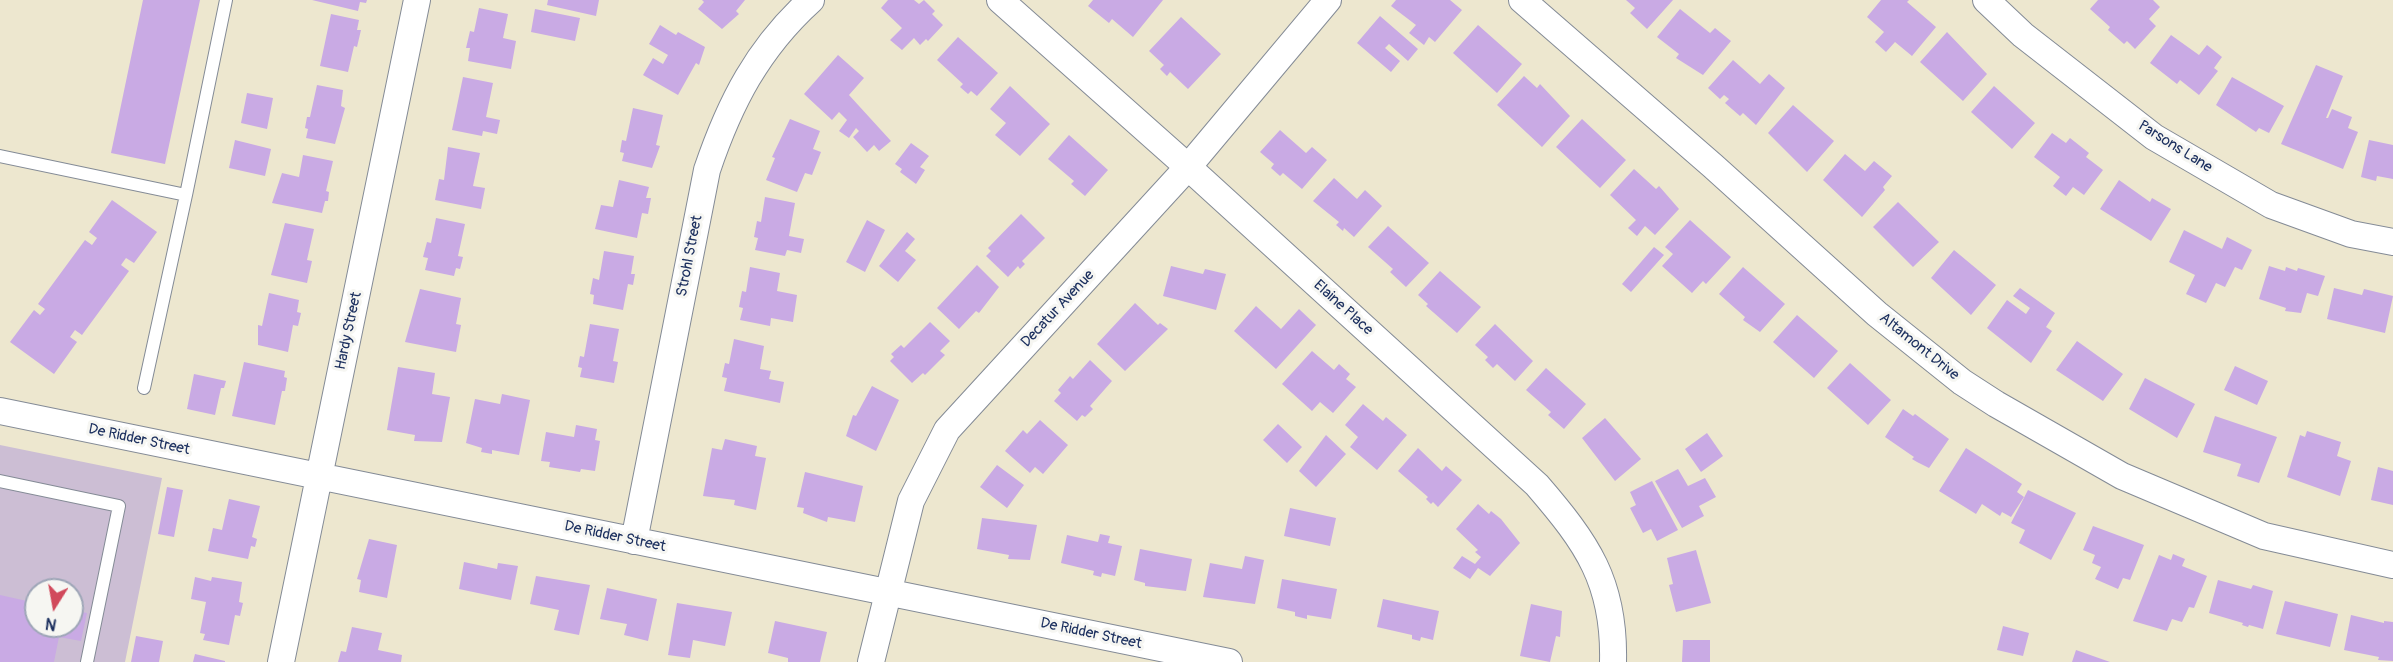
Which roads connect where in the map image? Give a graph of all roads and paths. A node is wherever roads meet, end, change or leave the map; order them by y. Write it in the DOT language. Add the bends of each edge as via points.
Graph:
graph roads {
  1 [pos="226,0"];
  2 [pos="417,0"];
  3 [pos="811,0"];
  4 [pos="1000,0"];
  5 [pos="1328,0"];
  6 [pos="1522,0"];
  7 [pos="1986,0"];
  8 [pos="0,156"];
  9 [pos="1188,167"];
  10 [pos="186,195"];
  11 [pos="2393,242"];
  12 [pos="144,388"];
  13 [pos="0,411"];
  14 [pos="317,476"];
  15 [pos="0,481"];
  16 [pos="634,541"];
  17 [pos="2393,565"];
  18 [pos="887,592"];
  19 [pos="87,662"];
  20 [pos="281,662"];
  21 [pos="871,662"];
  22 [pos="1229,662"];
  23 [pos="1613,662"];
  1 -- 10 [label="lane"];
  2 -- 14 [label="street, Hardy Street"];
  3 -- 16 [label="street, Strohl Street" via="783,26 748,74 721,128 707,170"];
  4 -- 9 [label="street, Elaine Place"];
  5 -- 9 [label="street, Decatur Avenue"];
  6 -- 17 [label="street, Altamont Drive" via="1877,314 1962,382 2122,476 2264,536"];
  7 -- 11 [label="street, Parsons Lane" via="2023,35 2154,137 2271,205 2350,234"];
  8 -- 10 [label="lane"];
  9 -- 18 [label="street, Decatur Avenue" via="947,430 911,501"];
  9 -- 23 [label="street, Elaine Place" via="1537,485 1575,529 1594,561 1607,601"];
  10 -- 12 [label="lane"];
  13 -- 14 [label="street, De Ridder Street"];
  14 -- 16 [label="street, De Ridder Street"];
  14 -- 20 [label="street, Hardy Street"];
  15 -- 19 [label="lane" via="119,506"];
  16 -- 18 [label="street, De Ridder Street"];
  18 -- 21 [label="street, Decatur Avenue"];
  18 -- 22 [label="street, De Ridder Street"];
}
